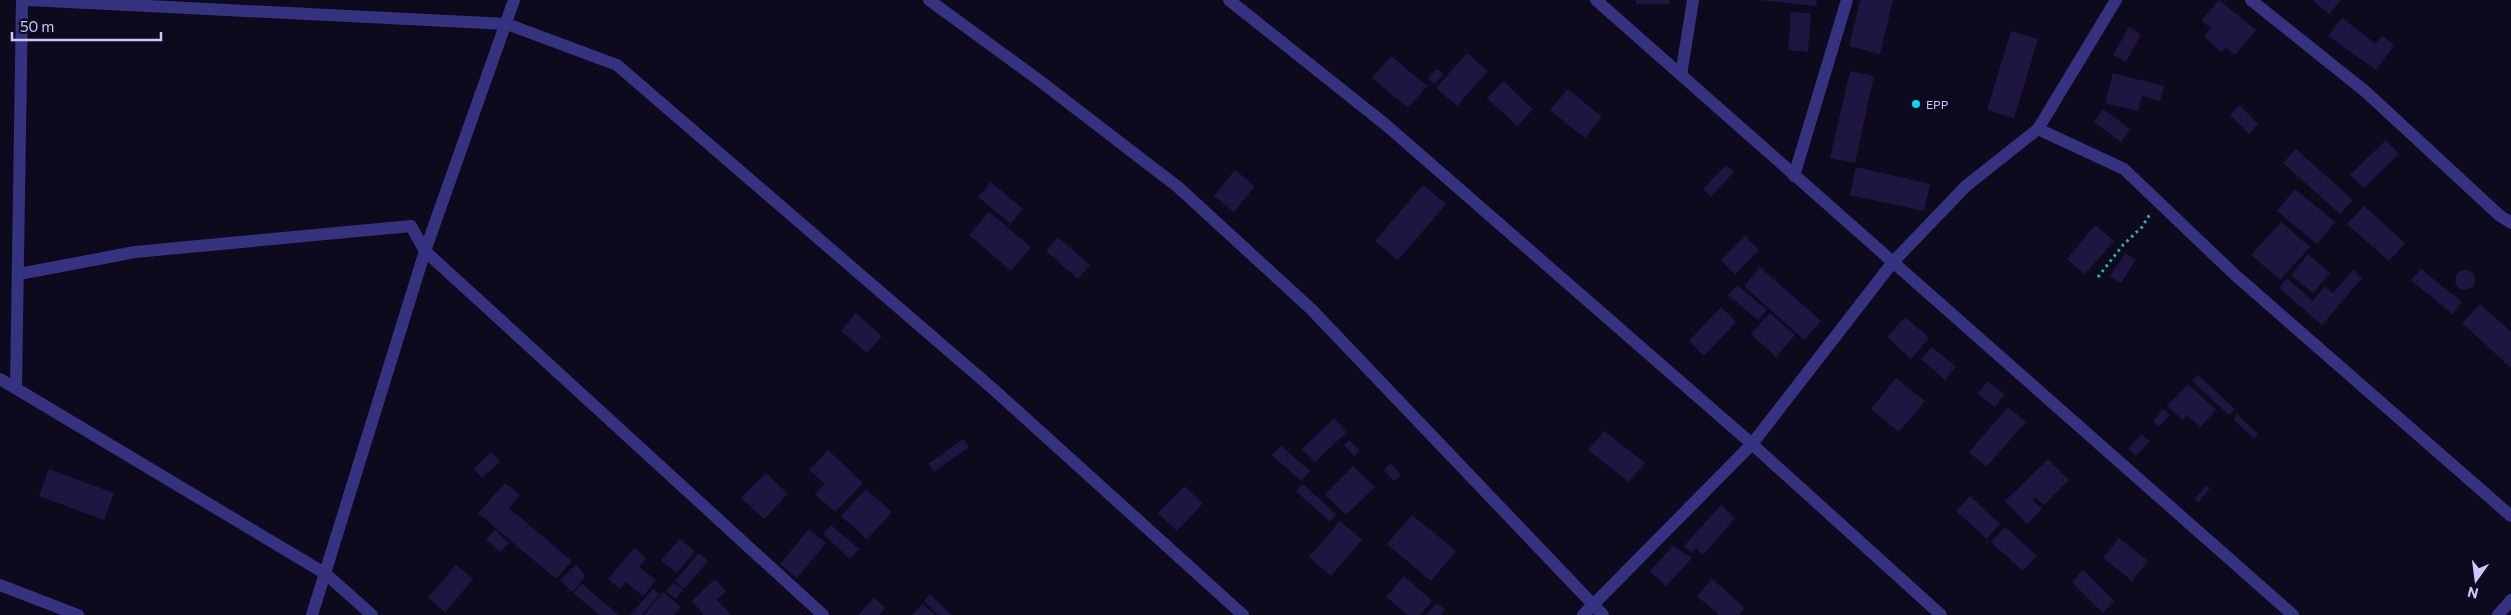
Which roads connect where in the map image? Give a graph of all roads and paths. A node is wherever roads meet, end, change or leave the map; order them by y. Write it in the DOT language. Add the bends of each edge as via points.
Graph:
graph roads {
  1 [pos="22,0"];
  2 [pos="29,0"];
  3 [pos="514,0"];
  4 [pos="929,0"];
  5 [pos="1230,0"];
  6 [pos="1596,0"];
  7 [pos="1693,0"];
  8 [pos="1847,0"];
  9 [pos="2116,0"];
  10 [pos="2251,0"];
  11 [pos="507,24"];
  12 [pos="1681,76"];
  13 [pos="2038,129"];
  14 [pos="1794,176"];
  15 [pos="2158,201"];
  16 [pos="2511,223"];
  17 [pos="425,250"];
  18 [pos="1893,262"];
  19 [pos="19,274"];
  20 [pos="2098,277"];
  21 [pos="0,379"];
  22 [pos="16,388"];
  23 [pos="1752,444"];
  24 [pos="2511,516"];
  25 [pos="326,574"];
  26 [pos="0,585"];
  27 [pos="2511,600"];
  28 [pos="1592,605"];
  29 [pos="78,615"];
  30 [pos="312,615"];
  31 [pos="372,615"];
  32 [pos="823,615"];
  33 [pos="1242,615"];
  34 [pos="1582,615"];
  35 [pos="1603,615"];
  36 [pos="1941,615"];
  37 [pos="2293,615"];
  38 [pos="2498,615"];
  1 -- 19 [label="street"];
  2 -- 11 [label="street"];
  3 -- 11 [label="street"];
  4 -- 28 [label="street" via="1185,194 1311,309"];
  5 -- 23 [label="street" via="1386,125"];
  6 -- 12 [label="street"];
  7 -- 12 [label="street"];
  8 -- 14 [label="street"];
  9 -- 13 [label="street"];
  10 -- 16 [label="street" via="2366,92"];
  11 -- 17 [label="street"];
  11 -- 33 [label="street" via="617,65 992,388"];
  12 -- 14 [label="street"];
  13 -- 15 [label="street" via="2124,169"];
  13 -- 18 [label="street" via="1966,186"];
  14 -- 18 [label="street"];
  15 -- 20 [label="path" via="2142,228 2122,245"];
  15 -- 24 [label="street" via="2234,274"];
  17 -- 19 [label="street" via="410,226 135,252"];
  17 -- 25 [label="street"];
  17 -- 32 [label="street"];
  18 -- 23 [label="street"];
  18 -- 37 [label="street"];
  19 -- 22 [label="street"];
  21 -- 22 [label="street"];
  22 -- 25 [label="street"];
  23 -- 28 [label="street"];
  23 -- 36 [label="street"];
  25 -- 30 [label="street"];
  25 -- 31 [label="street"];
  26 -- 29 [label="street"];
  27 -- 38 [label="street"];
  28 -- 34 [label="street"];
  28 -- 35 [label="street"];
}
